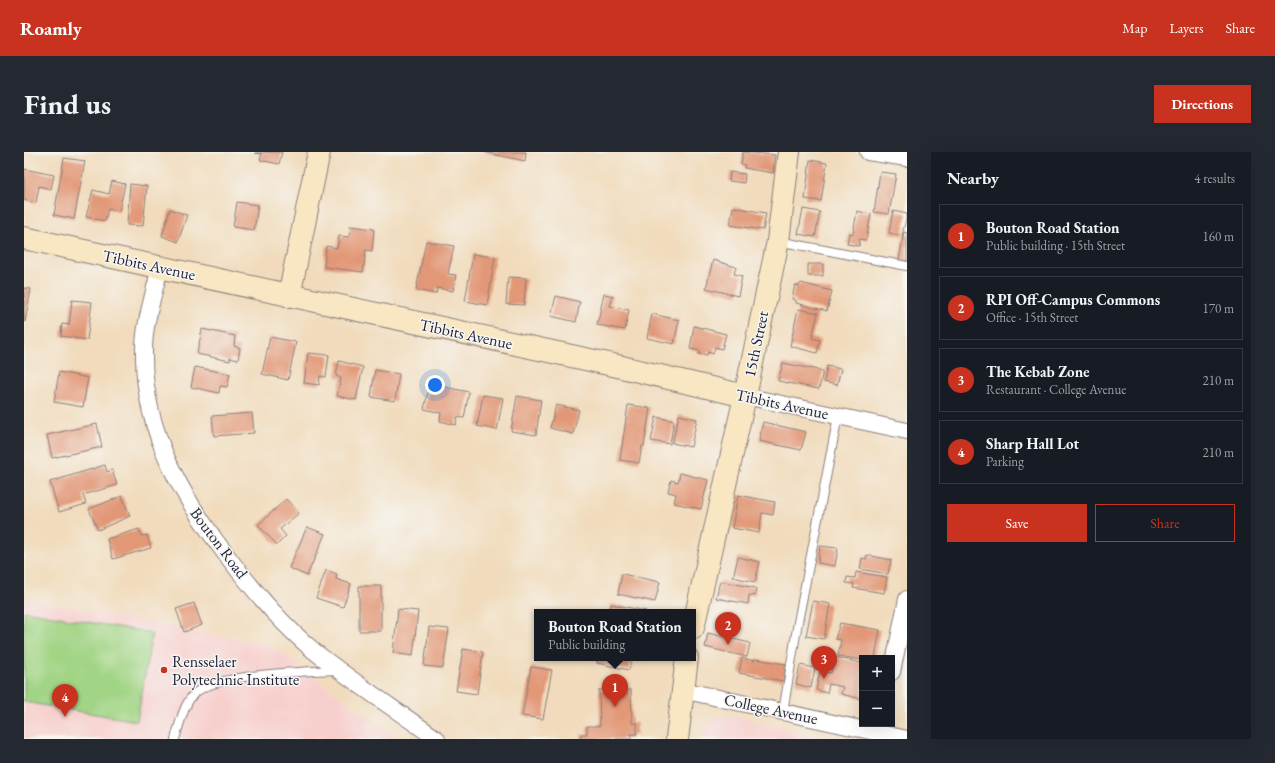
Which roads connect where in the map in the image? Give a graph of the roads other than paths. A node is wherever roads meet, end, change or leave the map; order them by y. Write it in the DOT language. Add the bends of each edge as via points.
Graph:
graph roads {
  1 [pos="319,152"];
  2 [pos="789,152"];
  3 [pos="868,152"];
  4 [pos="890,154"];
  5 [pos="907,158"];
  6 [pos="24,238"];
  7 [pos="778,240"];
  8 [pos="907,266"];
  9 [pos="160,267"];
  10 [pos="289,296"];
  11 [pos="746,396"];
  12 [pos="838,416"];
  13 [pos="907,431"];
  14 [pos="907,599"];
  15 [pos="696,615"];
  16 [pos="895,657"];
  17 [pos="687,661"];
  18 [pos="340,669"];
  19 [pos="682,690"];
  20 [pos="783,712"];
  21 [pos="880,728"];
  22 [pos="175,739"];
  23 [pos="437,739"];
  24 [pos="677,739"];
  25 [pos="907,739"];
  1 -- 10 [label="street"];
  2 -- 7 [label="street, 15th Street"];
  3 -- 4 [label="street"];
  4 -- 5 [label="street"];
  6 -- 9 [label="street, Tibbits Avenue"];
  7 -- 8 [label="lane"];
  7 -- 11 [label="street, 15th Street"];
  9 -- 10 [label="street, Tibbits Avenue"];
  9 -- 18 [label="street, Bouton Road" via="144,350 148,405 167,462 183,493 213,538 274,615 314,651"];
  10 -- 11 [label="street, Tibbits Avenue"];
  11 -- 12 [label="street, Tibbits Avenue"];
  11 -- 15 [label="street, 15th Street"];
  12 -- 13 [label="street, Tibbits Avenue"];
  12 -- 20 [label="lane"];
  14 -- 16 [label="street"];
  17 -- 19 [label="street"];
  18 -- 22 [label="lane" via="233,679 206,686 192,696"];
  18 -- 23 [label="street, Bouton Road"];
  19 -- 20 [label="street, College Avenue"];
  19 -- 24 [label="street"];
  20 -- 21 [label="street, College Avenue"];
  21 -- 25 [label="street, College Avenue"];
}
